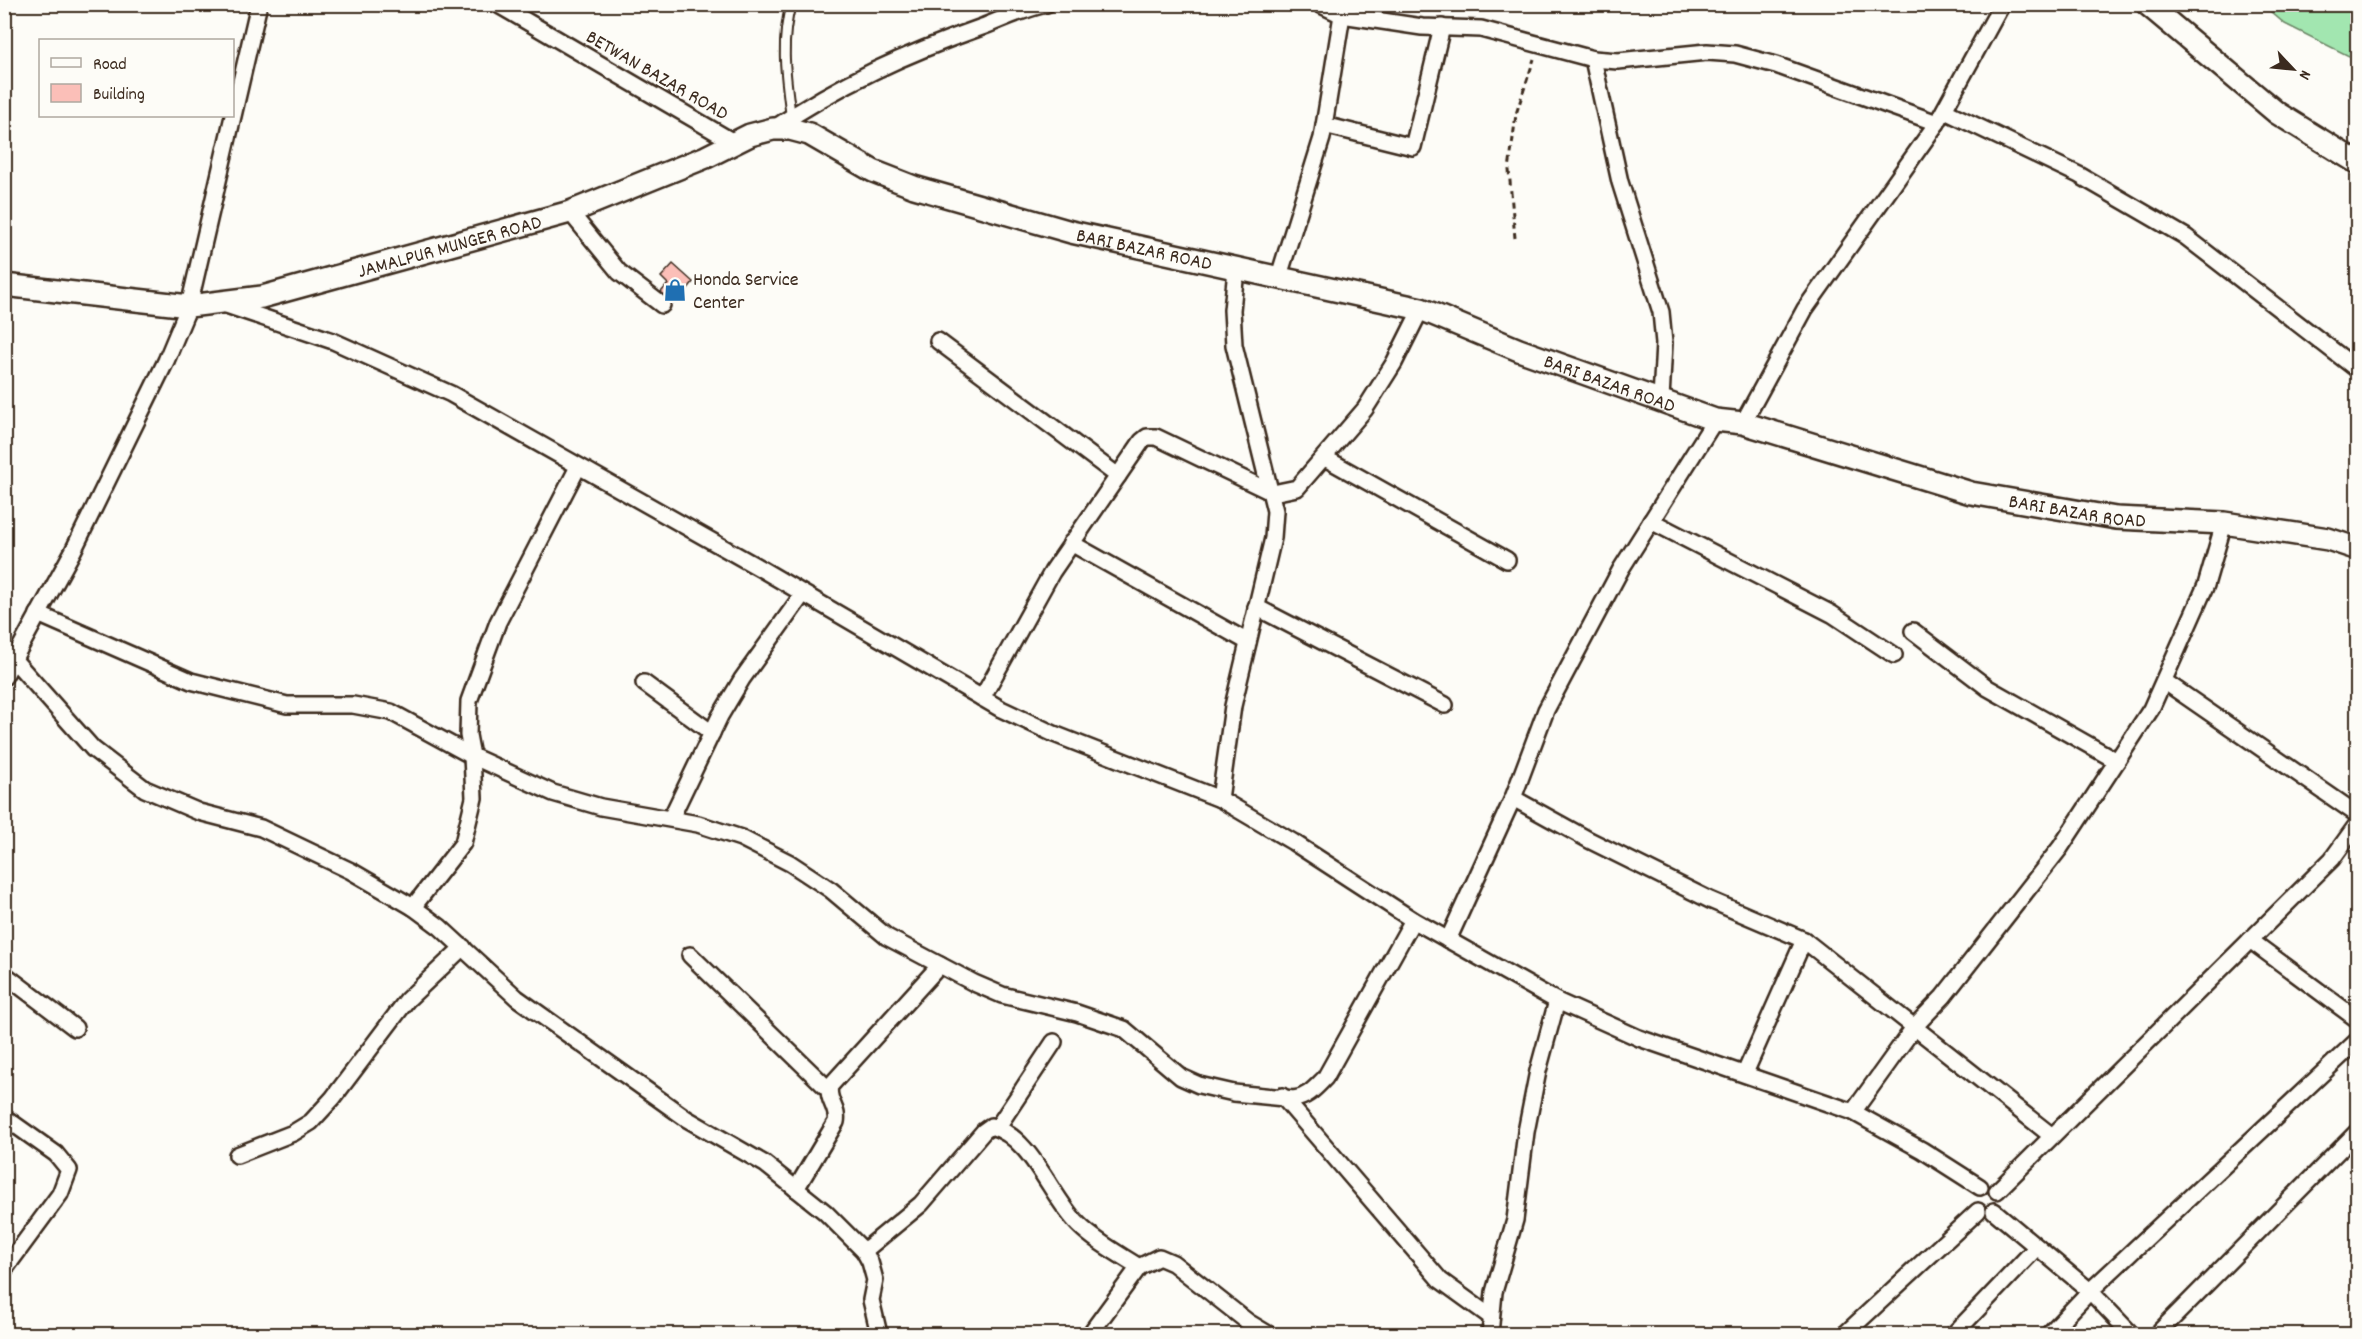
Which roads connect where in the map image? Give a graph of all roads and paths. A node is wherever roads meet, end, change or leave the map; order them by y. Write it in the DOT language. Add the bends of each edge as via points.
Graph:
graph roads {
  1 [pos="259,4"];
  2 [pos="497,4"];
  3 [pos="791,4"];
  4 [pos="1047,4"];
  5 [pos="1319,4"];
  6 [pos="2002,4"];
  7 [pos="2147,4"];
  8 [pos="1342,15"];
  9 [pos="1442,27"];
  10 [pos="1539,43"];
  11 [pos="1593,59"];
  12 [pos="234,112"];
  13 [pos="233,117"];
  14 [pos="791,117"];
  15 [pos="1941,117"];
  16 [pos="1324,125"];
  17 [pos="773,129"];
  18 [pos="735,143"];
  19 [pos="2358,163"];
  20 [pos="873,171"];
  21 [pos="570,212"];
  22 [pos="1515,238"];
  23 [pos="1236,270"];
  24 [pos="1279,276"];
  25 [pos="4,285"];
  26 [pos="224,304"];
  27 [pos="662,305"];
  28 [pos="189,306"];
  29 [pos="1421,309"];
  30 [pos="938,341"];
  31 [pos="2358,370"];
  32 [pos="1660,399"];
  33 [pos="1715,420"];
  34 [pos="1743,423"];
  35 [pos="1325,458"];
  36 [pos="578,467"];
  37 [pos="1118,476"];
  38 [pos="1273,493"];
  39 [pos="1651,521"];
  40 [pos="2223,524"];
  41 [pos="2358,532"];
  42 [pos="2328,539"];
  43 [pos="1071,543"];
  44 [pos="2358,549"];
  45 [pos="1507,560"];
  46 [pos="803,594"];
  47 [pos="1256,607"];
  48 [pos="38,614"];
  49 [pos="1913,631"];
  50 [pos="1248,642"];
  51 [pos="1894,655"];
  52 [pos="9,657"];
  53 [pos="4,677"];
  54 [pos="2164,681"];
  55 [pos="645,683"];
  56 [pos="982,698"];
  57 [pos="1445,705"];
  58 [pos="712,733"];
  59 [pos="472,756"];
  60 [pos="2117,761"];
  61 [pos="1513,798"];
  62 [pos="1220,799"];
  63 [pos="2358,815"];
  64 [pos="671,818"];
  65 [pos="2358,824"];
  66 [pos="413,906"];
  67 [pos="1413,920"];
  68 [pos="1448,940"];
  69 [pos="1804,940"];
  70 [pos="2250,940"];
  71 [pos="463,947"];
  72 [pos="690,955"];
  73 [pos="940,964"];
  74 [pos="4,974"];
  75 [pos="1557,1001"];
  76 [pos="2358,1020"];
  77 [pos="1916,1026"];
  78 [pos="75,1028"];
  79 [pos="2358,1040"];
  80 [pos="1054,1042"];
  81 [pos="1745,1073"];
  82 [pos="828,1089"];
  83 [pos="1281,1096"];
  84 [pos="1853,1112"];
  85 [pos="4,1117"];
  86 [pos="997,1128"];
  87 [pos="2358,1131"];
  88 [pos="2052,1136"];
  89 [pos="237,1155"];
  90 [pos="1980,1187"];
  91 [pos="796,1189"];
  92 [pos="1997,1191"];
  93 [pos="1978,1211"];
  94 [pos="1994,1211"];
  95 [pos="2037,1247"];
  96 [pos="864,1251"];
  97 [pos="1139,1268"];
  98 [pos="4,1270"];
  99 [pos="2090,1292"];
  100 [pos="1491,1317"];
  101 [pos="879,1335"];
  102 [pos="1090,1335"];
  103 [pos="1269,1335"];
  104 [pos="1490,1335"];
  105 [pos="1845,1335"];
  106 [pos="1954,1335"];
  107 [pos="2049,1335"];
  108 [pos="2131,1335"];
  109 [pos="2157,1335"];
  1 -- 12 [label="street"];
  2 -- 18 [label="street, BETWAN BAZAR ROAD"];
  3 -- 14 [label="lane" via="783,50"];
  4 -- 14 [label="street" via="928,46 831,91"];
  5 -- 8 [label="street"];
  6 -- 15 [label="street"];
  7 -- 19 [label="street" via="2277,113"];
  8 -- 9 [label="street"];
  8 -- 16 [label="street"];
  9 -- 10 [label="street" via="1480,29"];
  9 -- 16 [label="street" via="1413,147"];
  10 -- 11 [label="street"];
  10 -- 22 [label="path" via="1516,114 1509,170"];
  11 -- 15 [label="street" via="1735,54"];
  11 -- 32 [label="street" via="1620,182 1661,312 1664,343"];
  13 -- 28 [label="street"];
  14 -- 17 [label="street"];
  15 -- 31 [label="street" via="2079,175 2186,237"];
  15 -- 34 [label="street" via="1805,309"];
  16 -- 24 [label="street"];
  17 -- 18 [label="street, JAMALPUR MUNGER ROAD"];
  17 -- 20 [label="street, JAMALPUR MUNGER ROAD" via="809,134"];
  18 -- 21 [label="street, JAMALPUR MUNGER ROAD"];
  20 -- 23 [label="street, BARI BAZAR ROAD" via="1048,226"];
  21 -- 26 [label="street, JAMALPUR MUNGER ROAD" via="285,291"];
  21 -- 27 [label="street" via="619,272"];
  23 -- 24 [label="street, BARI BAZAR ROAD"];
  23 -- 38 [label="street" via="1234,345"];
  24 -- 29 [label="street, BARI BAZAR ROAD"];
  25 -- 28 [label="street, JAMALPUR MUNGER ROAD"];
  26 -- 28 [label="street, JAMALPUR MUNGER ROAD"];
  26 -- 36 [label="street" via="280,321 392,366 451,394"];
  28 -- 48 [label="street" via="145,405"];
  29 -- 32 [label="street, BARI BAZAR ROAD" via="1519,350"];
  29 -- 35 [label="street" via="1382,384"];
  30 -- 37 [label="street"];
  32 -- 33 [label="street, BARI BAZAR ROAD"];
  33 -- 34 [label="street, BARI BAZAR ROAD"];
  33 -- 39 [label="street"];
  34 -- 40 [label="street, BARI BAZAR ROAD" via="1971,493 2116,518"];
  35 -- 38 [label="street" via="1297,488"];
  35 -- 45 [label="street"];
  36 -- 46 [label="street"];
  36 -- 59 [label="street" via="480,665 469,701"];
  37 -- 38 [label="street" via="1142,441 1151,436"];
  37 -- 43 [label="street"];
  38 -- 47 [label="street" via="1273,538"];
  39 -- 51 [label="street" via="1832,614"];
  39 -- 61 [label="street" via="1546,710"];
  40 -- 42 [label="street, BARI BAZAR ROAD"];
  40 -- 54 [label="street" via="2206,585"];
  41 -- 42 [label="street"];
  42 -- 44 [label="street, BARI BAZAR ROAD"];
  43 -- 50 [label="street"];
  43 -- 56 [label="street"];
  46 -- 56 [label="street"];
  46 -- 58 [label="street" via="742,680"];
  47 -- 50 [label="street"];
  47 -- 57 [label="street"];
  48 -- 52 [label="street"];
  48 -- 59 [label="street" via="190,681 287,705 353,705 390,712"];
  49 -- 60 [label="street" via="1988,688"];
  50 -- 62 [label="street" via="1233,706"];
  52 -- 53 [label="street"];
  52 -- 66 [label="street" via="93,749 144,789 199,812 261,828"];
  54 -- 60 [label="street" via="2151,710"];
  54 -- 63 [label="street"];
  55 -- 58 [label="street"];
  56 -- 62 [label="street" via="1054,734"];
  58 -- 64 [label="street"];
  59 -- 64 [label="street" via="554,793 601,807"];
  59 -- 66 [label="street" via="474,798 463,843"];
  60 -- 77 [label="street" via="2060,848"];
  61 -- 68 [label="street"];
  61 -- 69 [label="street" via="1710,900"];
  62 -- 67 [label="street"];
  64 -- 73 [label="street" via="741,838 790,863 831,890 878,930"];
  65 -- 70 [label="street" via="2332,859"];
  66 -- 71 [label="street"];
  67 -- 68 [label="street"];
  67 -- 83 [label="street" via="1325,1078 1304,1098"];
  68 -- 75 [label="street"];
  69 -- 77 [label="street"];
  69 -- 81 [label="street"];
  70 -- 76 [label="street"];
  70 -- 88 [label="street"];
  71 -- 89 [label="street" via="407,1000 333,1098 310,1122 293,1133"];
  71 -- 91 [label="street" via="517,998 687,1119 765,1164"];
  72 -- 82 [label="street"];
  73 -- 82 [label="street"];
  73 -- 83 [label="street" via="1002,995 1124,1029 1172,1071 1199,1085 1234,1093"];
  74 -- 78 [label="street"];
  75 -- 81 [label="street" via="1639,1038"];
  75 -- 100 [label="street" via="1538,1071 1515,1220 1494,1292"];
  77 -- 84 [label="street"];
  77 -- 88 [label="street"];
  79 -- 99 [label="street"];
  80 -- 86 [label="street"];
  81 -- 84 [label="street"];
  82 -- 91 [label="street" via="836,1122"];
  83 -- 100 [label="street" via="1440,1280"];
  84 -- 90 [label="street"];
  85 -- 98 [label="street" via="56,1154 69,1170 60,1194"];
  86 -- 96 [label="street" via="987,1128 921,1204"];
  86 -- 97 [label="street" via="1036,1165 1079,1226"];
  87 -- 109 [label="street"];
  88 -- 92 [label="street"];
  90 -- 92 [label="street" via="1989,1186"];
  90 -- 93 [label="street" via="1973,1199"];
  91 -- 96 [label="street"];
  92 -- 94 [label="street" via="2000,1202"];
  93 -- 94 [label="street"];
  93 -- 105 [label="street"];
  94 -- 95 [label="street"];
  95 -- 99 [label="street"];
  95 -- 106 [label="street"];
  96 -- 101 [label="street" via="875,1280 871,1300"];
  97 -- 102 [label="street"];
  97 -- 103 [label="street" via="1153,1258 1165,1258"];
  99 -- 107 [label="street"];
  99 -- 108 [label="street"];
  100 -- 104 [label="street"];
}
